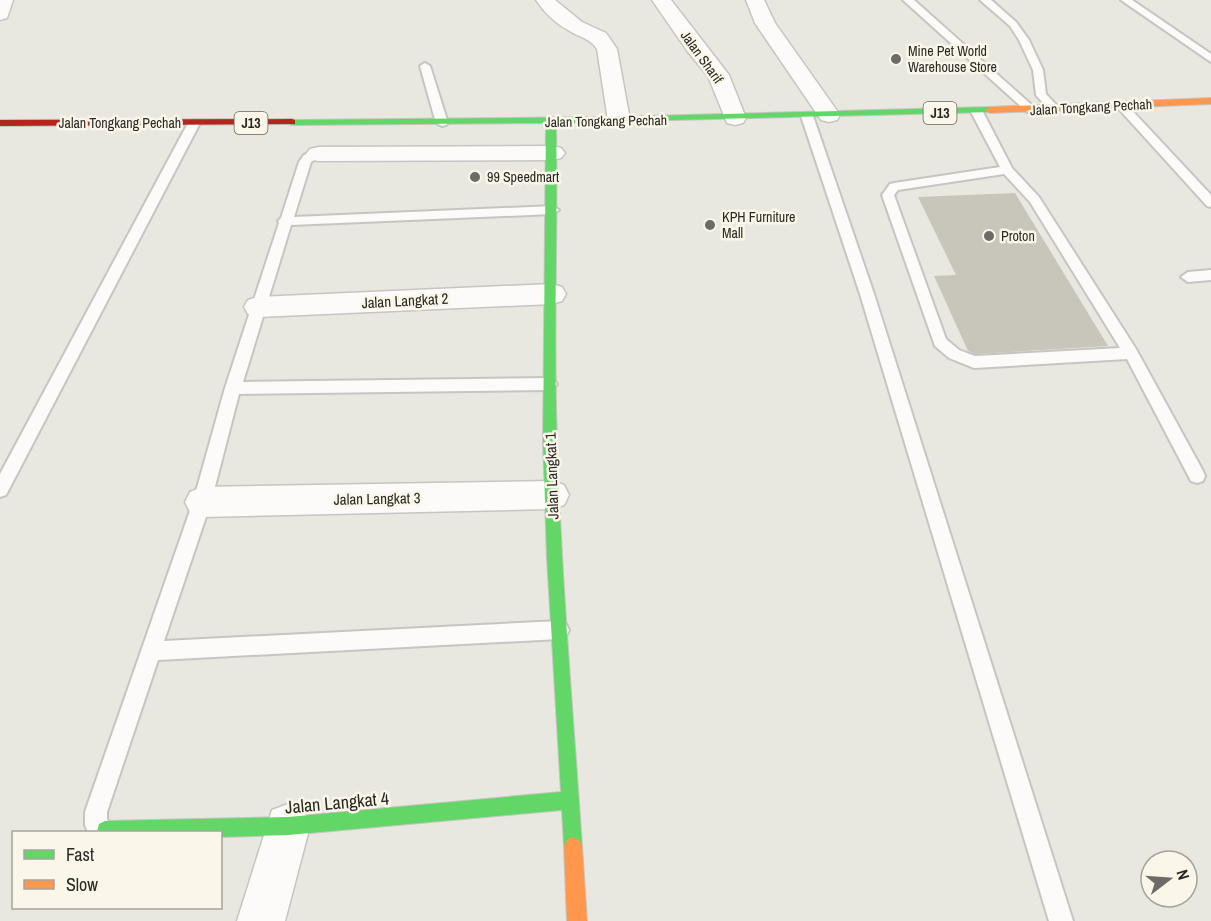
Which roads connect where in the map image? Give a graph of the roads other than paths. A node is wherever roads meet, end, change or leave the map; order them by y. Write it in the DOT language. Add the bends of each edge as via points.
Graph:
graph roads {
  1 [pos="4,0"];
  2 [pos="545,0"];
  3 [pos="661,0"];
  4 [pos="755,0"];
  5 [pos="908,0"];
  6 [pos="985,0"];
  7 [pos="1126,0"];
  8 [pos="0,14"];
  9 [pos="1211,60"];
  10 [pos="425,66"];
  11 [pos="1211,101"];
  12 [pos="1122,106"];
  13 [pos="1054,109"];
  14 [pos="1031,110"];
  15 [pos="977,112"];
  16 [pos="829,115"];
  17 [pos="807,116"];
  18 [pos="735,118"];
  19 [pos="619,120"];
  20 [pos="0,123"];
  21 [pos="194,123"];
  22 [pos="442,123"];
  23 [pos="551,140"];
  24 [pos="318,154"];
  25 [pos="1007,170"];
  26 [pos="1211,203"];
  27 [pos="553,210"];
  28 [pos="284,221"];
  29 [pos="1211,275"];
  30 [pos="1188,277"];
  31 [pos="552,294"];
  32 [pos="258,308"];
  33 [pos="1131,353"];
  34 [pos="549,384"];
  35 [pos="233,388"];
  36 [pos="1197,476"];
  37 [pos="0,490"];
  38 [pos="552,495"];
  39 [pos="202,502"];
  40 [pos="559,630"];
  41 [pos="150,651"];
  42 [pos="571,800"];
  43 [pos="288,826"];
  44 [pos="105,830"];
  45 [pos="261,921"];
  46 [pos="577,921"];
  47 [pos="1061,921"];
  1 -- 8 [label="street"];
  2 -- 19 [label="street" via="576,26 599,37 607,49"];
  3 -- 18 [label="street, Jalan Sharif" via="718,75"];
  4 -- 16 [label="street" via="765,22"];
  5 -- 14 [label="lane"];
  6 -- 13 [label="lane" via="1013,24 1024,40 1038,70 1041,95"];
  7 -- 9 [label="lane"];
  10 -- 22 [label="lane"];
  11 -- 12 [label="main road, Jalan Tongkang Pechah / J13"];
  12 -- 13 [label="main road, Jalan Tongkang Pechah / J13"];
  12 -- 26 [label="lane"];
  13 -- 14 [label="main road, Jalan Tongkang Pechah / J13"];
  14 -- 15 [label="main road, Jalan Tongkang Pechah / J13"];
  15 -- 16 [label="main road, Jalan Tongkang Pechah / J13"];
  15 -- 25 [label="lane"];
  16 -- 17 [label="main road, Jalan Tongkang Pechah / J13"];
  17 -- 18 [label="main road, Jalan Tongkang Pechah / J13"];
  17 -- 47 [label="lane" via="867,294"];
  18 -- 19 [label="main road, Jalan Tongkang Pechah / J13"];
  19 -- 23 [label="main road, Jalan Tongkang Pechah / J13"];
  20 -- 21 [label="main road, Jalan Tongkang Pechah / J13"];
  21 -- 22 [label="main road, Jalan Tongkang Pechah / J13"];
  21 -- 37 [label="lane"];
  22 -- 23 [label="main road, Jalan Tongkang Pechah / J13"];
  23 -- 24 [label="street"];
  23 -- 27 [label="main road, Jalan Langkat 1"];
  24 -- 28 [label="lane" via="305,162"];
  25 -- 33 [label="lane" via="1035,200"];
  25 -- 33 [label="lane" via="894,187 888,195 940,342 954,354 974,362"];
  27 -- 28 [label="lane"];
  27 -- 31 [label="main road, Jalan Langkat 1"];
  28 -- 32 [label="lane"];
  29 -- 30 [label="lane"];
  31 -- 32 [label="street, Jalan Langkat 2"];
  31 -- 34 [label="main road, Jalan Langkat 1"];
  32 -- 35 [label="lane"];
  33 -- 36 [label="lane"];
  34 -- 35 [label="lane"];
  34 -- 38 [label="main road, Jalan Langkat 1"];
  35 -- 39 [label="lane"];
  38 -- 39 [label="street, Jalan Langkat 3"];
  38 -- 40 [label="main road, Jalan Langkat 1"];
  39 -- 41 [label="lane"];
  40 -- 41 [label="lane"];
  40 -- 42 [label="main road, Jalan Langkat 1"];
  41 -- 44 [label="lane" via="96,812 96,825"];
  42 -- 43 [label="main road, Jalan Langkat 4"];
  42 -- 46 [label="main road, Jalan Langkat 1"];
  43 -- 44 [label="main road, Jalan Langkat 4"];
  43 -- 45 [label="street"];
}
